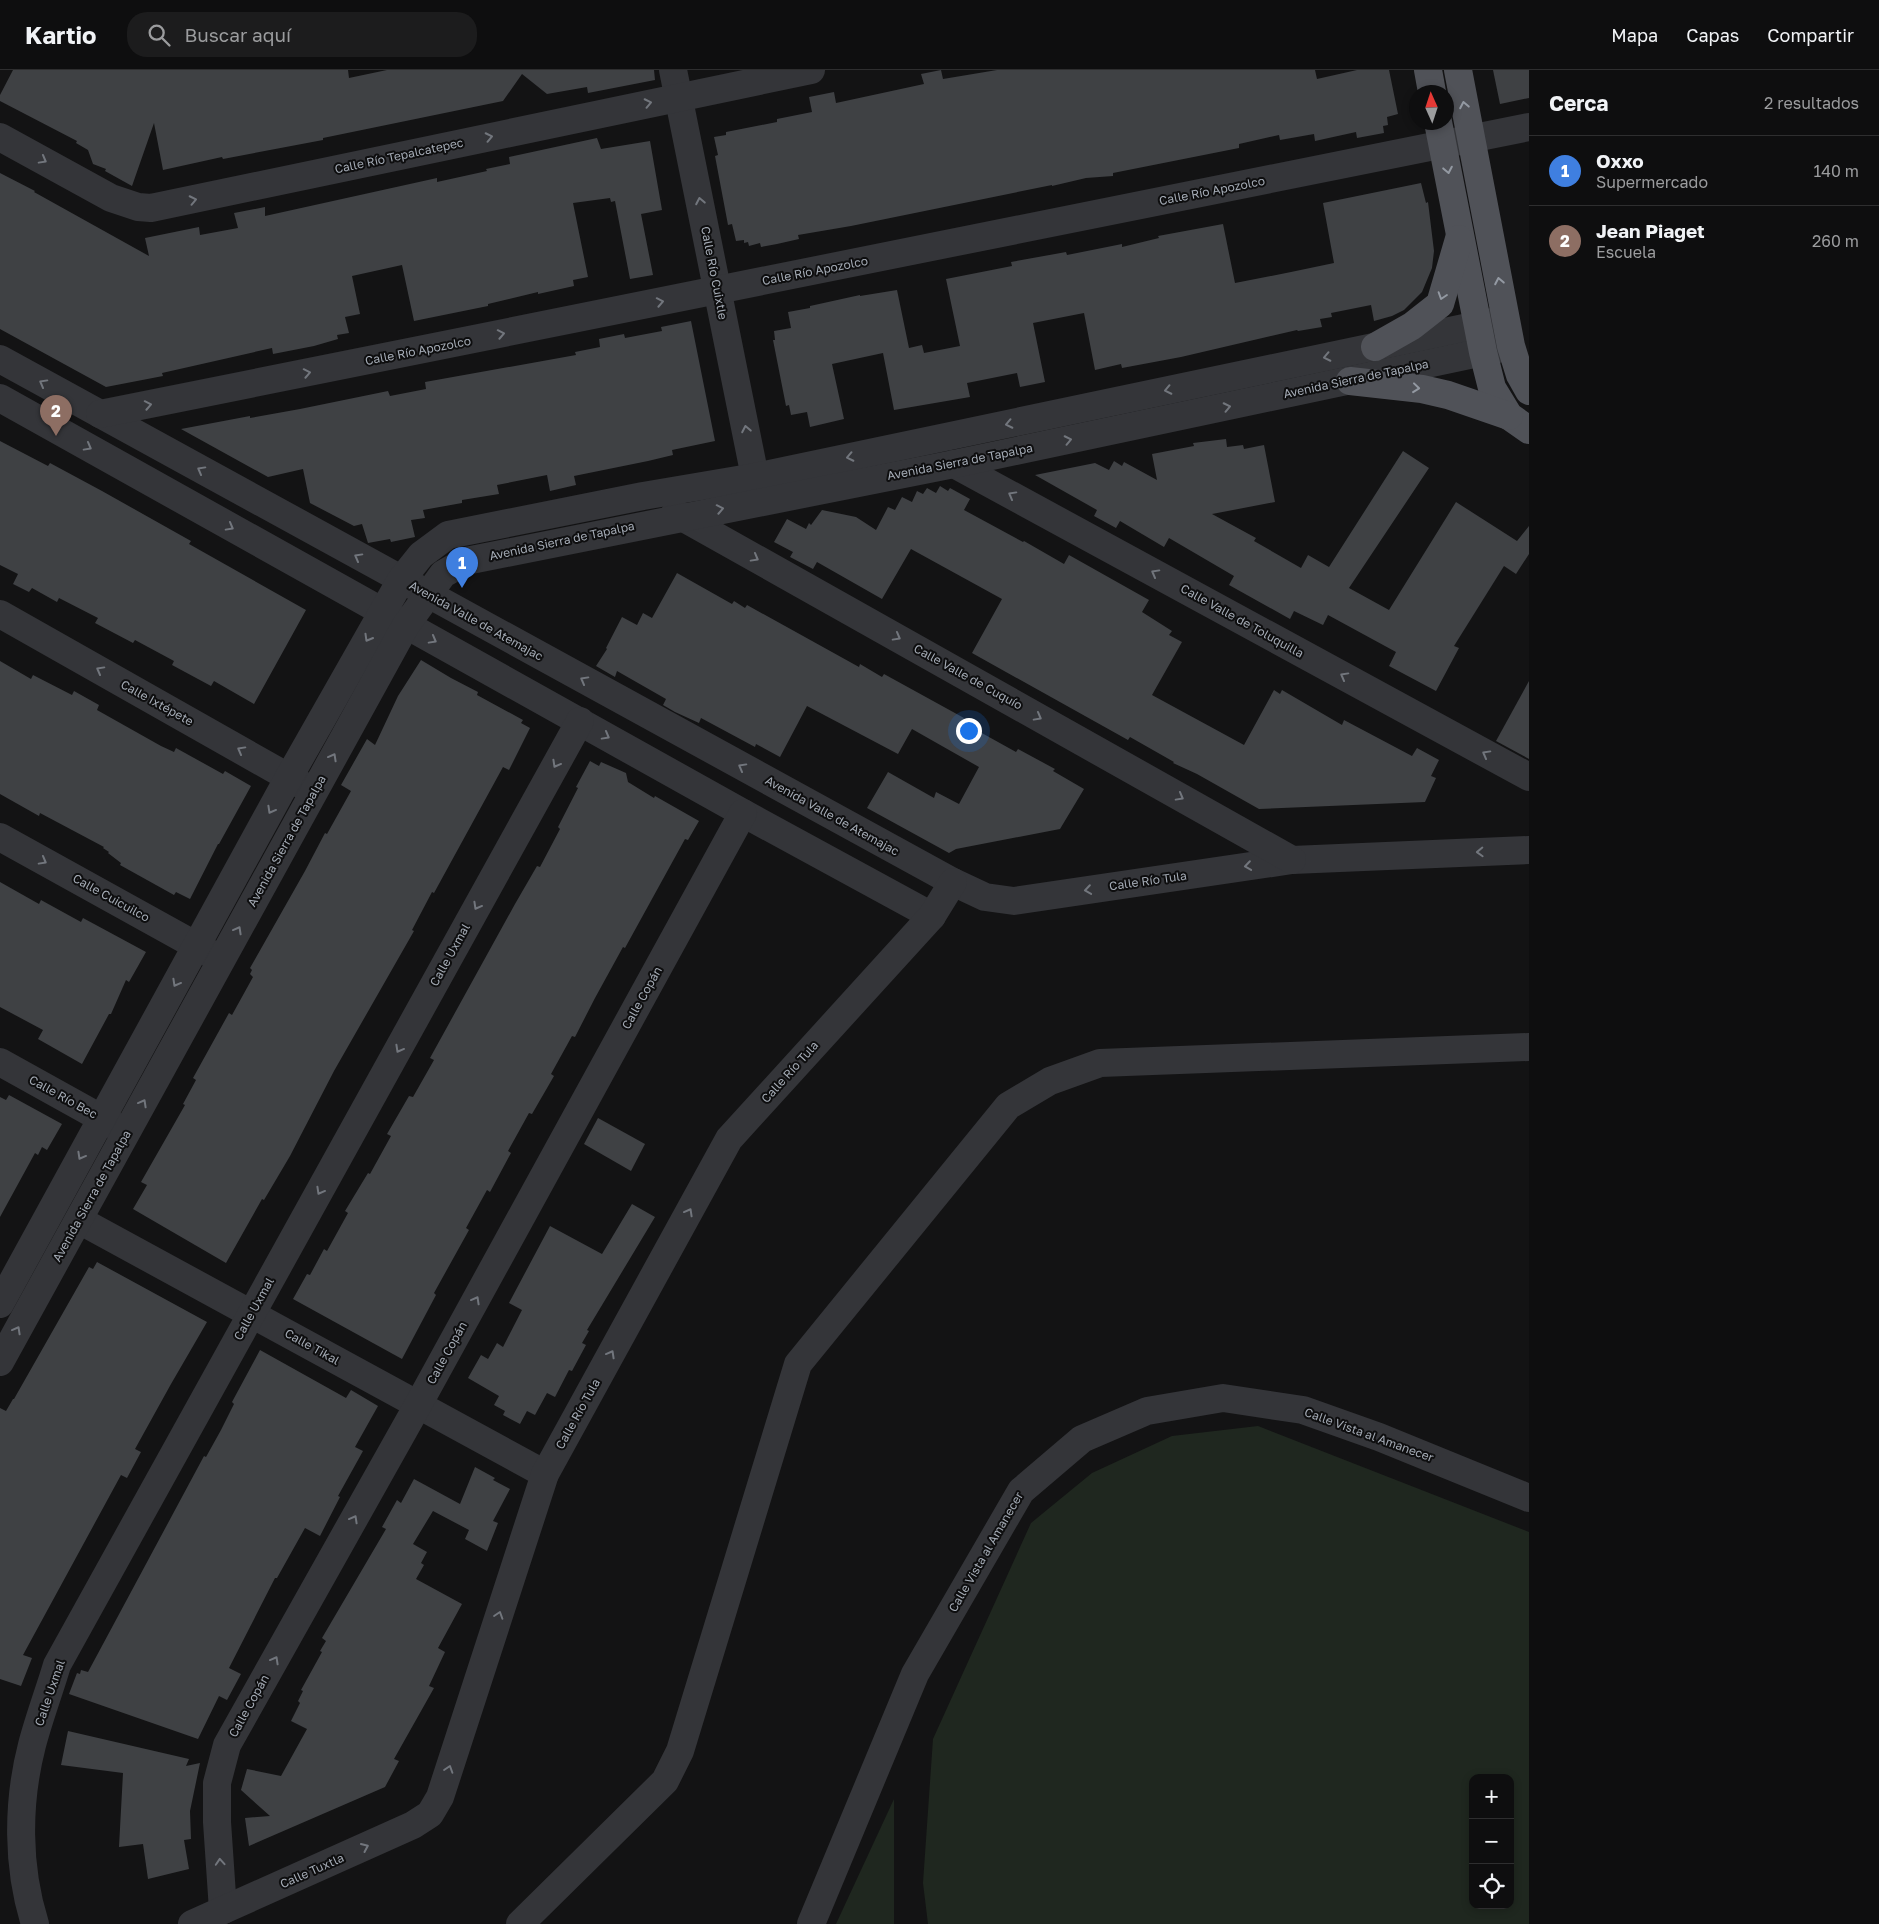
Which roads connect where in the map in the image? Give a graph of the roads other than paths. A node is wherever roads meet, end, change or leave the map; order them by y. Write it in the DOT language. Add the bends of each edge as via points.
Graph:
graph roads {
  1 [pos="673,70"];
  2 [pos="811,70"];
  3 [pos="1428,70"];
  4 [pos="1458,70"];
  5 [pos="1431,85"];
  6 [pos="679,97"];
  7 [pos="1529,127"];
  8 [pos="1441,133"];
  9 [pos="0,137"];
  10 [pos="1471,139"];
  11 [pos="1461,233"];
  12 [pos="718,291"];
  13 [pos="1506,319"];
  14 [pos="1480,339"];
  15 [pos="1511,346"];
  16 [pos="1375,347"];
  17 [pos="0,359"];
  18 [pos="1350,381"];
  19 [pos="1529,391"];
  20 [pos="0,398"];
  21 [pos="100,414"];
  22 [pos="1519,423"];
  23 [pos="954,464"];
  24 [pos="755,477"];
  25 [pos="643,496"];
  26 [pos="682,517"];
  27 [pos="401,580"];
  28 [pos="427,594"];
  29 [pos="0,614"];
  30 [pos="394,618"];
  31 [pos="580,722"];
  32 [pos="289,777"];
  33 [pos="1529,777"];
  34 [pos="314,791"];
  35 [pos="743,813"];
  36 [pos="0,837"];
  37 [pos="1529,850"];
  38 [pos="1292,860"];
  39 [pos="953,882"];
  40 [pos="932,916"];
  41 [pos="197,946"];
  42 [pos="222,959"];
  43 [pos="1529,1047"];
  44 [pos="0,1062"];
  45 [pos="102,1119"];
  46 [pos="127,1132"];
  47 [pos="79,1220"];
  48 [pos="3,1289"];
  49 [pos="35,1299"];
  50 [pos="252,1314"];
  51 [pos="0,1362"];
  52 [pos="418,1405"];
  53 [pos="545,1474"];
  54 [pos="1529,1498"];
  55 [pos="430,1814"];
  56 [pos="223,1910"];
  57 [pos="35,1924"];
  58 [pos="192,1924"];
  59 [pos="520,1924"];
  60 [pos="811,1924"];
  1 -- 6 [label="street, Calle Río Cuixtle"];
  2 -- 6 [label="street, Calle Río Tepalcatepec"];
  3 -- 5 [label="main road"];
  10 -- 4 [label="main road, one-way"];
  9 -- 6 [label="street, Calle Río Tepalcatepec, one-way" via="111,198 151,208"];
  12 -- 6 [label="street, Calle Río Cuixtle, one-way"];
  7 -- 10 [label="street, Calle Río Apozolco"];
  8 -- 10 [label="street, Calle Río Apozolco"];
  8 -- 11 [label="main road, one-way"];
  8 -- 12 [label="street, Calle Río Apozolco"];
  13 -- 10 [label="main road, one-way"];
  11 -- 14 [label="main road"];
  11 -- 16 [label="main road, one-way" via="1440,304 1412,326"];
  21 -- 12 [label="street, Calle Río Apozolco, one-way"];
  24 -- 12 [label="street, Calle Río Cuixtle, one-way"];
  13 -- 14 [label="street, Avenida Sierra de Tapalpa"];
  13 -- 15 [label="main road"];
  14 -- 15 [label="street, Avenida Sierra de Tapalpa"];
  14 -- 16 [label="street, Avenida Sierra de Tapalpa"];
  14 -- 18 [label="street, Avenida Sierra de Tapalpa"];
  14 -- 22 [label="main road" via="1492,388"];
  15 -- 19 [label="main road"];
  16 -- 24 [label="street, Avenida Sierra de Tapalpa, one-way"];
  21 -- 17 [label="street, Avenida Valle de Atemajac, one-way"];
  18 -- 22 [label="main road, one-way" via="1448,395"];
  23 -- 18 [label="street, Avenida Sierra de Tapalpa, one-way"];
  20 -- 30 [label="street, one-way"];
  27 -- 21 [label="street, Avenida Valle de Atemajac, one-way"];
  26 -- 23 [label="street, Avenida Sierra de Tapalpa, one-way"];
  33 -- 23 [label="street, Calle Valle de Toluquilla, one-way"];
  24 -- 25 [label="street, Avenida Sierra de Tapalpa"];
  25 -- 26 [label="street, Calle Valle de Cuquío"];
  25 -- 27 [label="street, Avenida Sierra de Tapalpa" via="448,535 421,555"];
  26 -- 28 [label="street, Avenida Sierra de Tapalpa" via="466,561 443,574"];
  26 -- 38 [label="street, Calle Valle de Cuquío, one-way"];
  27 -- 28 [label="street, Avenida Valle de Atemajac"];
  27 -- 30 [label="street, Avenida Sierra de Tapalpa"];
  28 -- 30 [label="street, Avenida Sierra de Tapalpa"];
  39 -- 28 [label="street, Avenida Valle de Atemajac, one-way"];
  32 -- 29 [label="street, Calle Ixtépete, one-way"];
  30 -- 31 [label="street, one-way"];
  30 -- 32 [label="street, Avenida Sierra de Tapalpa, one-way"];
  34 -- 30 [label="street, Avenida Sierra de Tapalpa, one-way"];
  31 -- 35 [label="street, one-way"];
  31 -- 50 [label="street, Calle Uxmal, one-way"];
  32 -- 34 [label="street, Calle Ixtépete"];
  32 -- 41 [label="street, Avenida Sierra de Tapalpa, one-way"];
  42 -- 34 [label="street, Avenida Sierra de Tapalpa, one-way"];
  35 -- 40 [label="street"];
  52 -- 35 [label="street, Calle Copán, one-way"];
  36 -- 41 [label="street, Calle Cuicuilco, one-way"];
  37 -- 38 [label="street, Calle Río Tula, one-way"];
  38 -- 39 [label="street, Calle Río Tula, one-way" via="1014,901 985,896"];
  39 -- 40 [label="street, Calle Río Tula"];
  53 -- 40 [label="street, Calle Río Tula, one-way" via="729,1139"];
  41 -- 42 [label="street, Calle Cuicuilco"];
  41 -- 45 [label="street, Avenida Sierra de Tapalpa, one-way"];
  46 -- 42 [label="street, Avenida Sierra de Tapalpa, one-way"];
  43 -- 59 [label="street" via="1100,1063 1050,1081 1008,1106 798,1364 680,1751 665,1781"];
  44 -- 45 [label="street, Calle Río Bec"];
  45 -- 46 [label="street, Calle Río Bec"];
  45 -- 48 [label="street, Avenida Sierra de Tapalpa, one-way"];
  46 -- 47 [label="street, Avenida Sierra de Tapalpa"];
  47 -- 49 [label="street, Avenida Sierra de Tapalpa"];
  47 -- 50 [label="street, Calle Tikal"];
  48 -- 49 [label="street"];
  51 -- 49 [label="street, Avenida Sierra de Tapalpa, one-way"];
  50 -- 52 [label="street, Calle Tikal"];
  50 -- 57 [label="street, Calle Uxmal" via="58,1665 32,1746 24,1784 23,1870"];
  52 -- 53 [label="street, Calle Tikal"];
  56 -- 52 [label="street, Calle Copán, one-way" via="217,1783 227,1745"];
  55 -- 53 [label="street, Calle Río Tula, one-way" via="440,1797"];
  54 -- 60 [label="street, Calle Vista al Amanecer" via="1303,1410 1223,1398 1147,1411 1082,1439 1021,1491 915,1674"];
  56 -- 55 [label="street, Calle Tuxtla, one-way" via="413,1825"];
  56 -- 58 [label="street, Calle Tuxtla"];
}
